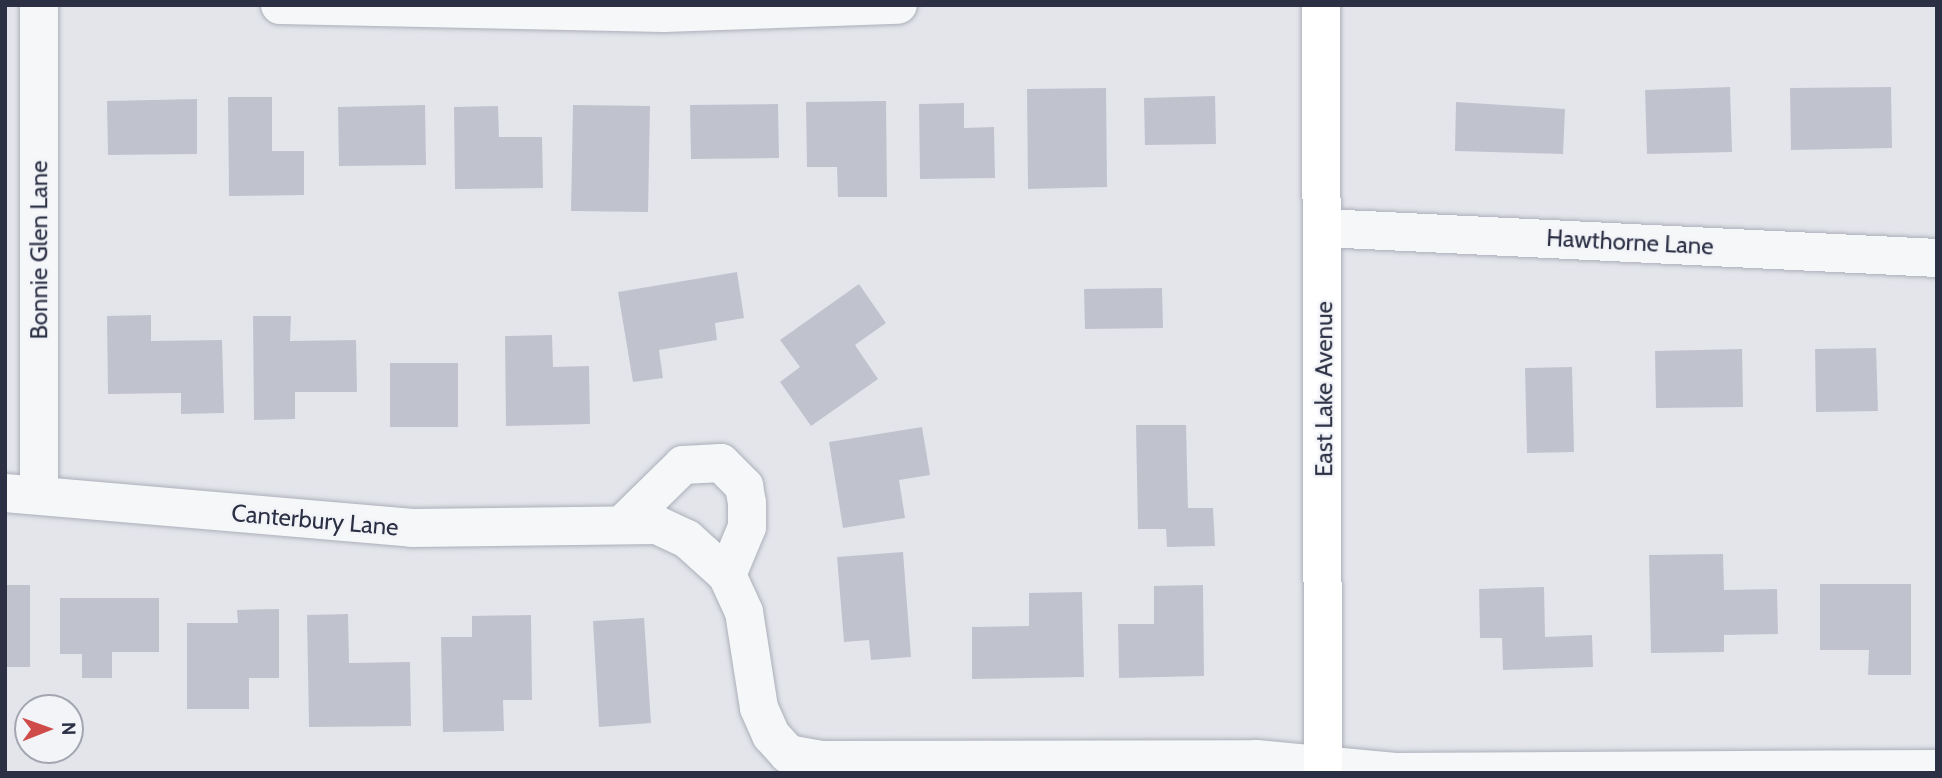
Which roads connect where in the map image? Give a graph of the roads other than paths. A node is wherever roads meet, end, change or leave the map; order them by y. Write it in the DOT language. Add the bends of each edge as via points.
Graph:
graph roads {
  1 [pos="39,5"];
  2 [pos="280,5"];
  3 [pos="898,5"];
  4 [pos="1321,5"];
  5 [pos="1324,229"];
  6 [pos="1937,258"];
  7 [pos="22,494"];
  8 [pos="626,521"];
  9 [pos="727,575"];
  10 [pos="975,768"];
  11 [pos="1937,769"];
  12 [pos="1323,770"];
  1 -- 7 [label="street, Bonnie Glen Lane"];
  2 -- 3 [label="street" via="664,13"];
  4 -- 5 [label="main road, East Lake Avenue"];
  5 -- 6 [label="street, Hawthorne Lane"];
  5 -- 12 [label="main road, East Lake Avenue"];
  7 -- 8 [label="street, Canterbury Lane" via="412,527"];
  8 -- 9 [label="street, Canterbury Lane" via="687,539"];
  8 -- 9 [label="street" via="683,465 721,463 744,486 747,503 747,527"];
  9 -- 10 [label="street, Canterbury Lane" via="744,612 759,708 788,754"];
  10 -- 12 [label="street, Canterbury Lane" via="1256,759"];
  11 -- 12 [label="street, Canterbury Lane"];
}
